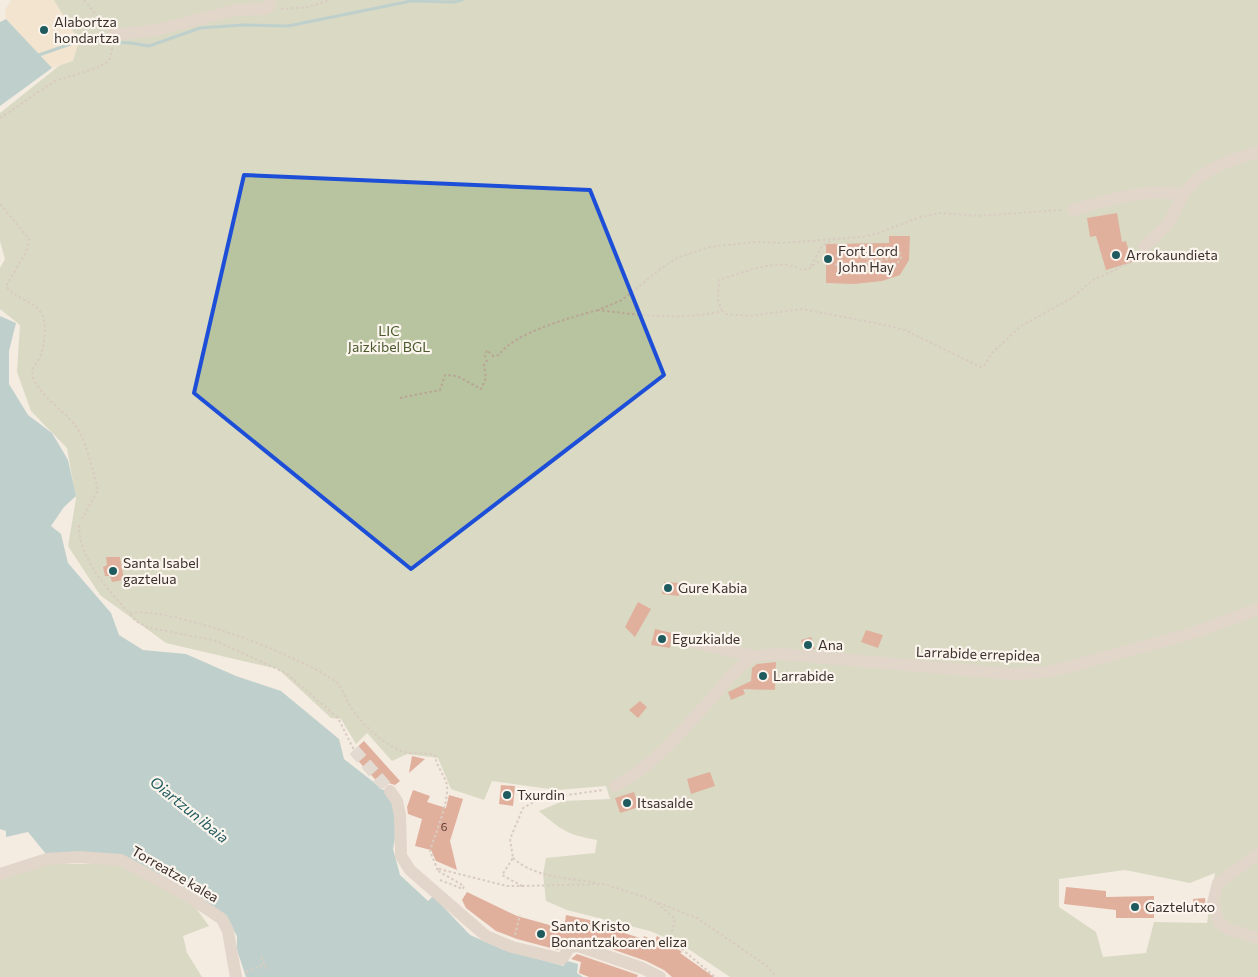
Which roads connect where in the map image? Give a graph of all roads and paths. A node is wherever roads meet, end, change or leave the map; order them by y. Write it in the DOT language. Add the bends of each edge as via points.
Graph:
graph roads {
  1 [pos="84,0"];
  2 [pos="330,0"];
  3 [pos="269,3"];
  4 [pos="113,41"];
  5 [pos="0,118"];
  6 [pos="1258,152"];
  7 [pos="1183,195"];
  8 [pos="0,204"];
  9 [pos="1073,210"];
  10 [pos="833,240"];
  11 [pos="1144,246"];
  12 [pos="820,261"];
  13 [pos="809,269"];
  14 [pos="598,310"];
  15 [pos="722,311"];
  16 [pos="400,398"];
  17 [pos="82,520"];
  18 [pos="79,525"];
  19 [pos="1258,598"];
  20 [pos="1254,609"];
  21 [pos="130,613"];
  22 [pos="678,639"];
  23 [pos="754,656"];
  24 [pos="354,750"];
  25 [pos="615,786"];
  26 [pos="390,791"];
  27 [pos="1258,854"];
  28 [pos="513,858"];
  29 [pos="438,871"];
  30 [pos="0,874"];
  31 [pos="435,878"];
  32 [pos="604,884"];
  33 [pos="522,886"];
  34 [pos="655,901"];
  35 [pos="520,915"];
  36 [pos="1258,938"];
  37 [pos="512,947"];
  38 [pos="262,957"];
  39 [pos="264,964"];
  40 [pos="268,971"];
  41 [pos="240,975"];
  42 [pos="660,977"];
  43 [pos="715,977"];
  44 [pos="776,977"];
  1 -- 4 [label="path"];
  2 -- 3 [label="path" via="293,10"];
  3 -- 4 [label="street"];
  4 -- 5 [label="path" via="108,61 97,68 56,81"];
  6 -- 7 [label="street" via="1233,159 1209,171"];
  7 -- 9 [label="street" via="1153,192 1127,195"];
  7 -- 11 [label="street" via="1171,219"];
  8 -- 17 [label="path" via="28,239 26,252 6,286 20,300 36,307 43,317 41,353 32,370 32,378 44,397 77,427 98,490"];
  9 -- 10 [label="path" via="978,216 940,213 879,233"];
  10 -- 13 [label="path" via="822,246"];
  10 -- 14 [label="path" via="756,242 692,252 660,269 622,300"];
  11 -- 15 [label="path" via="1134,261 1093,280 1072,298 1021,326 980,367 905,330 880,324 802,309 749,316"];
  12 -- 12 [label="path" via="831,260 839,269 848,272 864,263 876,262 895,267 902,258 900,253 880,261 845,253"];
  12 -- 13 [label="path"];
  13 -- 15 [label="path" via="778,264 719,280"];
  14 -- 15 [label="path" via="675,318"];
  14 -- 16 [label="path" via="510,343 499,355 493,356 487,350 486,378 481,389 456,376 444,375 440,390"];
  18 -- 21 [label="path" via="79,539 89,562"];
  19 -- 20 [label="street, Larrabide errepidea"];
  20 -- 23 [label="street, Larrabide errepidea" via="1193,633 1048,672 1012,674 780,654"];
  21 -- 24 [label="path" via="147,627 216,641 286,673 338,718"];
  21 -- 29 [label="path" via="140,611 187,620 235,635 307,665 337,683 350,707 373,733 400,752 428,752 436,756 437,767 447,784 430,851"];
  22 -- 23 [label="street, Larrabide errepidea"];
  23 -- 25 [label="street" via="741,664 644,769"];
  25 -- 28 [label="path" via="596,792 554,796 524,808 510,839"];
  26 -- 37 [label="street" via="397,801 400,815 401,856 410,870 480,931"];
  27 -- 36 [label="street" via="1218,883 1213,903 1219,923"];
  28 -- 32 [label="path" via="537,872"];
  28 -- 33 [label="path" via="502,875"];
  29 -- 31 [label="path" via="464,886 463,890"];
  29 -- 33 [label="path" via="458,872 507,886"];
  30 -- 41 [label="street, Torreatze kalea" via="47,859 121,860 188,896 222,919"];
  32 -- 33 [label="path"];
  32 -- 34 [label="path"];
  34 -- 43 [label="path" via="675,919 670,940"];
  34 -- 44 [label="path" via="697,918 767,966"];
  35 -- 37 [label="path"];
  37 -- 42 [label="street" via="562,959 570,946 578,946"];
  38 -- 39 [label="path"];
  39 -- 40 [label="path"];
  39 -- 41 [label="path"];
}
